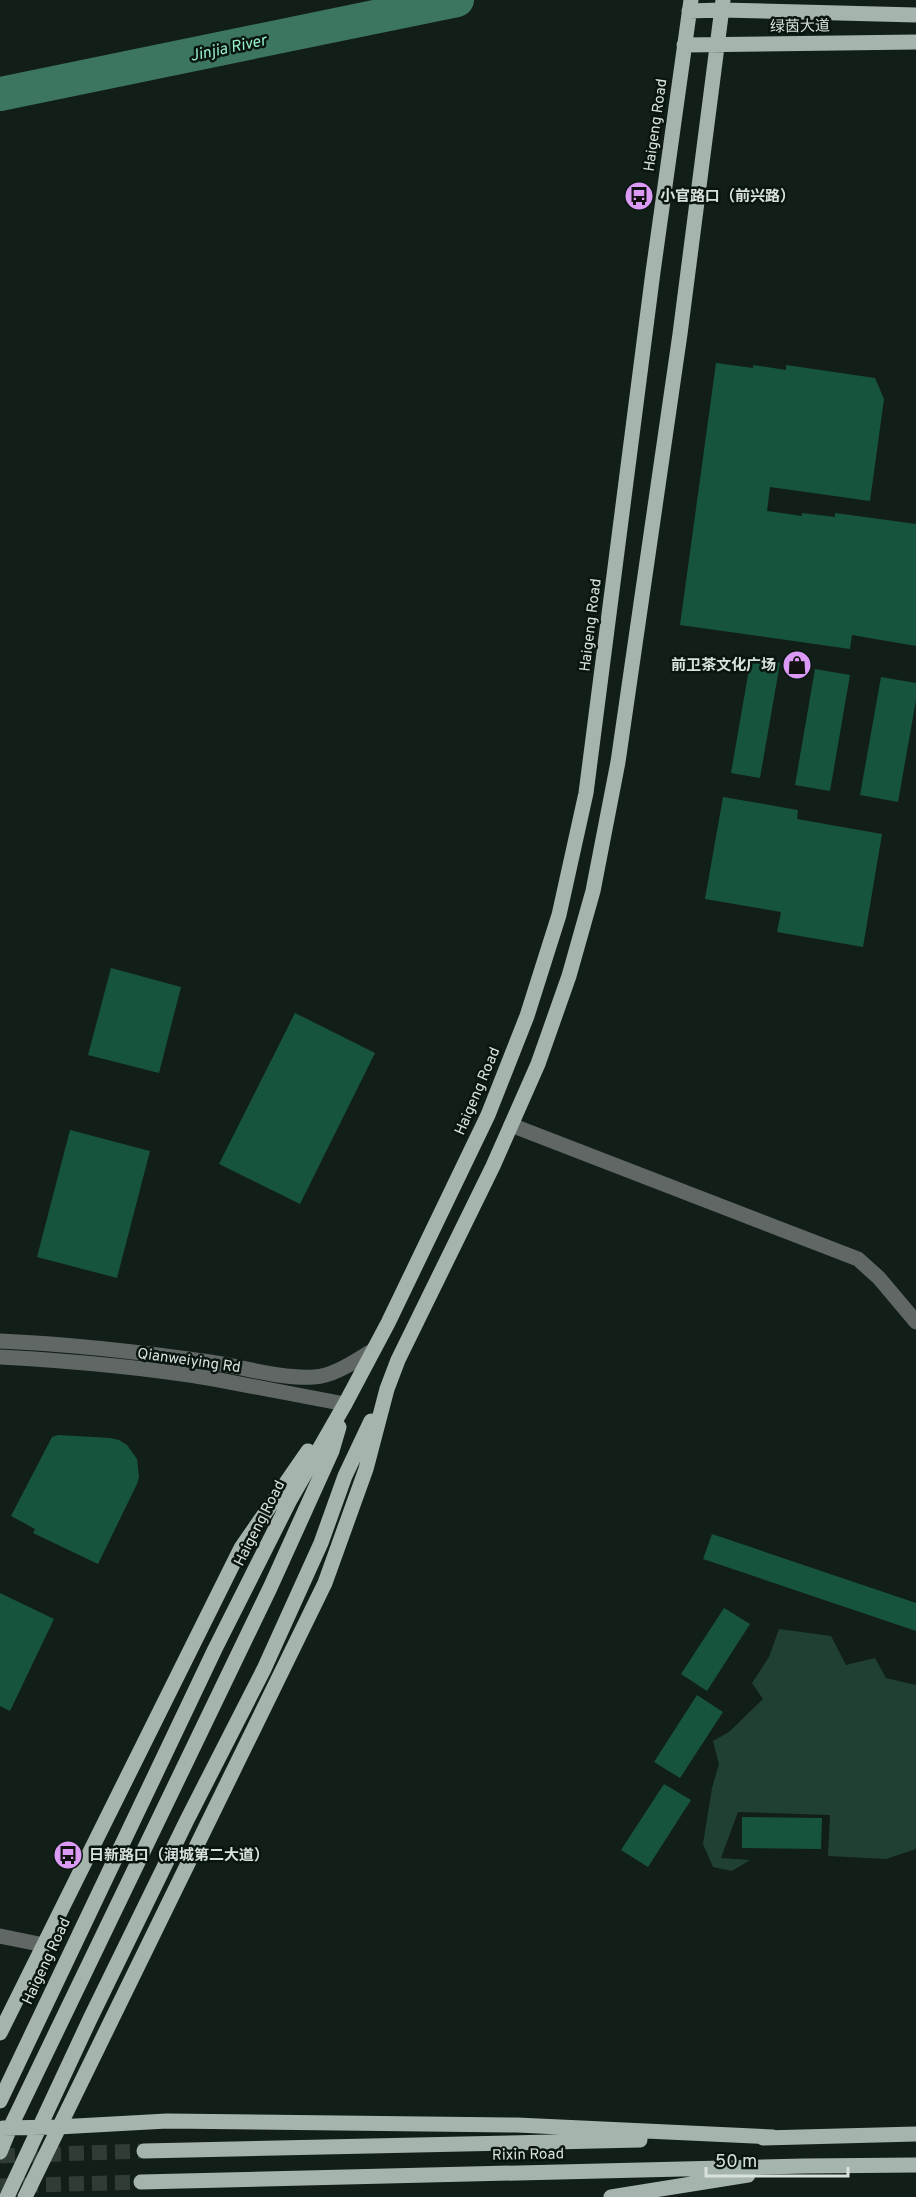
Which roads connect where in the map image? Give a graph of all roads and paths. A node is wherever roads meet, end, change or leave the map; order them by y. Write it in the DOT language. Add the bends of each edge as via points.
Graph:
graph roads {
  1 [pos="722,5"];
  2 [pos="690,6"];
  3 [pos="916,15"];
  4 [pos="916,42"];
  5 [pos="684,45"];
  6 [pos="718,46"];
  7 [pos="511,1125"];
  8 [pos="916,1322"];
  9 [pos="0,1341"];
  10 [pos="372,1351"];
  11 [pos="0,1357"];
  12 [pos="387,1389"];
  13 [pos="345,1404"];
  14 [pos="0,1936"];
  15 [pos="44,1945"];
  16 [pos="0,2033"];
  17 [pos="0,2101"];
  18 [pos="58,2127"];
  19 [pos="5,2128"];
  20 [pos="916,2134"];
  21 [pos="773,2138"];
  22 [pos="144,2151"];
  23 [pos="0,2152"];
  24 [pos="916,2165"];
  25 [pos="804,2166"];
  26 [pos="141,2182"];
  27 [pos="7,2197"];
  28 [pos="25,2197"];
  29 [pos="610,2197"];
  1 -- 2 [label="main road, 绿茵大道"];
  1 -- 3 [label="main road, 绿茵大道"];
  1 -- 6 [label="main road"];
  2 -- 5 [label="main road, Haigeng Road"];
  4 -- 6 [label="main road, 绿茵大道"];
  5 -- 6 [label="main road, 绿茵大道"];
  5 -- 10 [label="main road, Haigeng Road" via="587,782 559,915 527,1016 488,1115"];
  6 -- 7 [label="main road" via="618,762 593,891 569,976 538,1064"];
  7 -- 8 [label="street" via="858,1259"];
  7 -- 12 [label="main road"];
  9 -- 10 [label="street, Qianweiying Rd" via="133,1351 315,1377 341,1369"];
  10 -- 13 [label="main road, Haigeng Road"];
  11 -- 13 [label="street, Qianweiying Rd" via="137,1368"];
  12 -- 18 [label="main road" via="366,1469 325,1583"];
  12 -- 27 [label="main road" via="345,1476 321,1543 264,1669 90,2019"];
  13 -- 15 [label="main road" via="241,1548"];
  13 -- 17 [label="main road, Haigeng Road" via="290,1500 215,1648"];
  13 -- 19 [label="main road" via="332,1451 270,1588"];
  14 -- 15 [label="street"];
  15 -- 16 [label="main road"];
  18 -- 19 [label="main road, Rixin Road"];
  18 -- 21 [label="main road, Rixin Road" via="167,2121 517,2125"];
  18 -- 28 [label="main road"];
  19 -- 23 [label="main road"];
  20 -- 21 [label="main road, Rixin Road"];
  21 -- 22 [label="main road, Rixin Road"];
  24 -- 25 [label="main road, Rixin Road"];
  25 -- 26 [label="main road, Rixin Road"];
  25 -- 29 [label="main road"];
}
